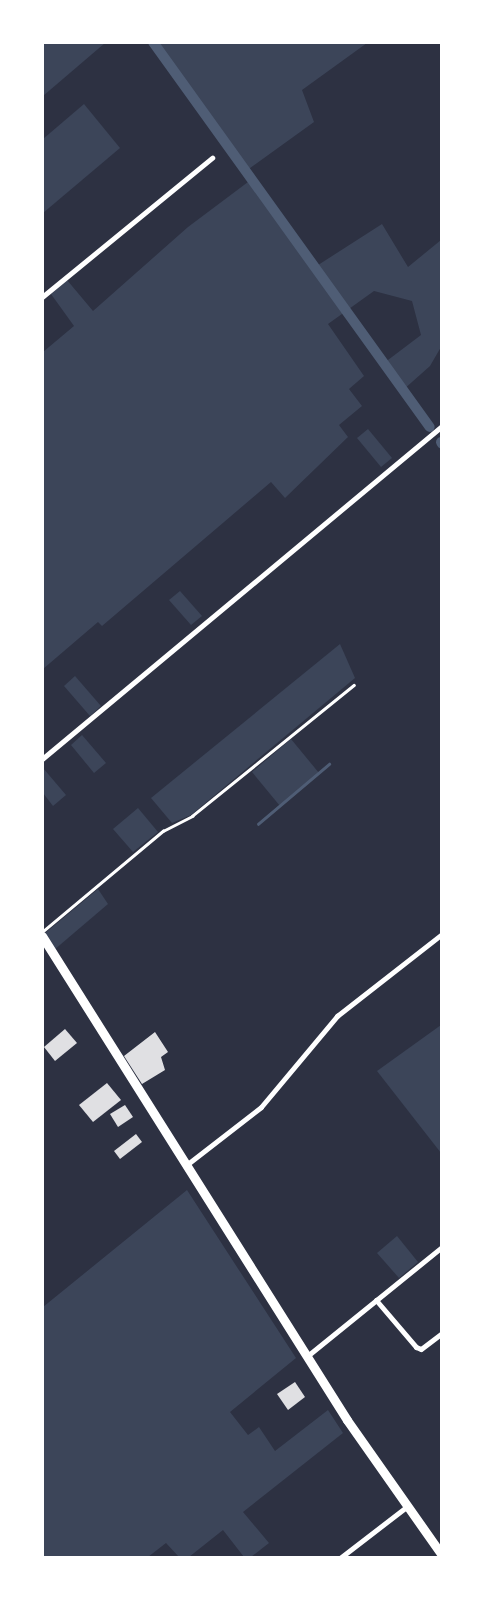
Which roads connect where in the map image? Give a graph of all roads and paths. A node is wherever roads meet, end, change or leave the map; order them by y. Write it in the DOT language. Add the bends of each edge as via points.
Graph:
graph roads {
  1 [pos="212,158"];
  2 [pos="42,297"];
  3 [pos="442,426"];
  4 [pos="354,685"];
  5 [pos="42,760"];
  6 [pos="42,932"];
  7 [pos="442,934"];
  8 [pos="42,936"];
  9 [pos="185,1166"];
  10 [pos="442,1247"];
  11 [pos="376,1300"];
  12 [pos="442,1333"];
  13 [pos="306,1357"];
  14 [pos="405,1508"];
  15 [pos="442,1555"];
  16 [pos="340,1558"];
  1 -- 2 [label="street"];
  3 -- 5 [label="street"];
  4 -- 6 [label="lane" via="192,816 163,831"];
  7 -- 9 [label="street" via="338,1016 261,1107"];
  8 -- 9 [label="main road"];
  9 -- 13 [label="main road"];
  10 -- 11 [label="street"];
  11 -- 12 [label="street" via="421,1350"];
  11 -- 13 [label="street"];
  13 -- 14 [label="main road"];
  14 -- 15 [label="main road"];
  14 -- 16 [label="street"];
}
